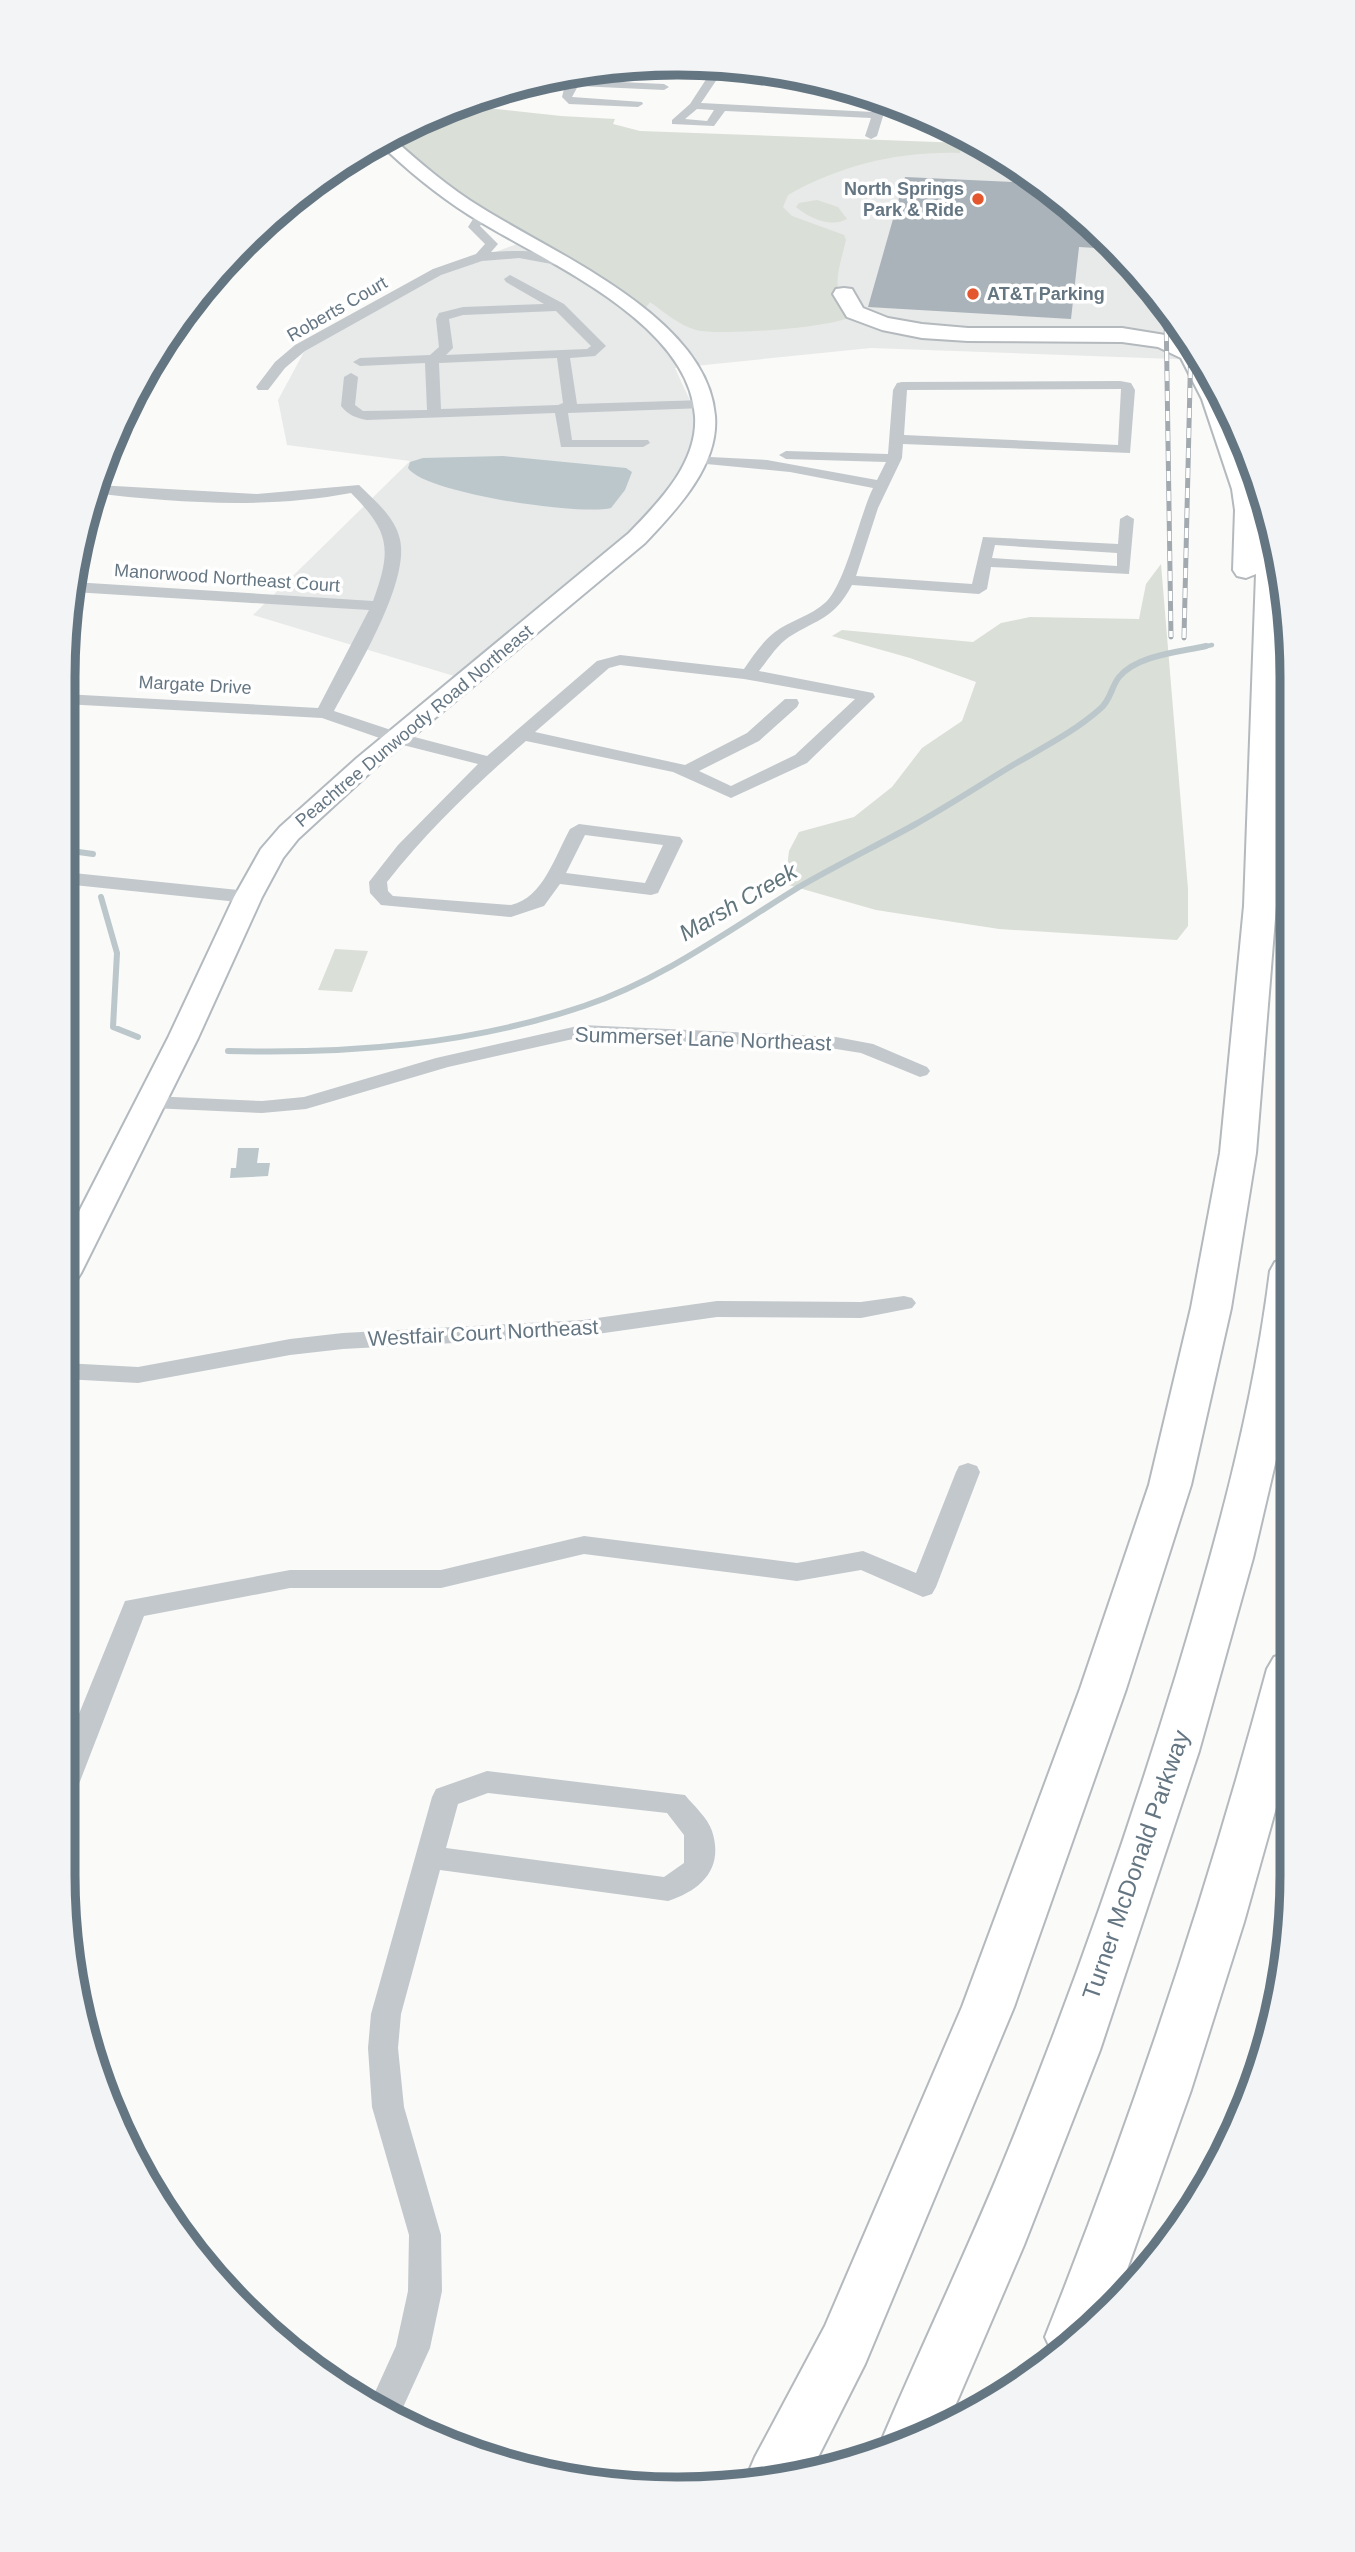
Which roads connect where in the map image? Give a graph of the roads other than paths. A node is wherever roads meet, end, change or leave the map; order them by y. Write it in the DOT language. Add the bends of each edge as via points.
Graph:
graph roads {
  1 [pos="713,77"];
  2 [pos="588,82"];
  3 [pos="572,85"];
  4 [pos="664,87"];
  5 [pos="638,104"];
  6 [pos="694,106"];
  7 [pos="721,108"];
  8 [pos="879,110"];
  9 [pos="878,115"];
  10 [pos="871,136"];
  11 [pos="393,147"];
  12 [pos="481,215"];
  13 [pos="480,257"];
  14 [pos="557,261"];
  15 [pos="437,272"];
  16 [pos="510,279"];
  17 [pos="844,294"];
  18 [pos="559,307"];
  19 [pos="1182,350"];
  20 [pos="563,354"];
  21 [pos="432,360"];
  22 [pos="360,362"];
  23 [pos="351,377"];
  24 [pos="263,387"];
  25 [pos="704,404"];
  26 [pos="1215,405"];
  27 [pos="561,409"];
  28 [pos="434,414"];
  29 [pos="896,439"];
  30 [pos="643,443"];
  31 [pos="1125,450"];
  32 [pos="830,454"];
  33 [pos="895,458"];
  34 [pos="696,459"];
  35 [pos="790,460"];
  36 [pos="1239,460"];
  37 [pos="1240,471"];
  38 [pos="823,472"];
  39 [pos="882,486"];
  40 [pos="105,490"];
  41 [pos="1127,519"];
  42 [pos="1125,549"];
  43 [pos="984,562"];
  44 [pos="1269,568"];
  45 [pos="847,580"];
  46 [pos="82,588"];
  47 [pos="1245,594"];
  48 [pos="378,606"];
  49 [pos="1245,672"];
  50 [pos="748,674"];
  51 [pos="75,700"];
  52 [pos="791,703"];
  53 [pos="324,713"];
  54 [pos="523,735"];
  55 [pos="397,738"];
  56 [pos="490,762"];
  57 [pos="685,772"];
  58 [pos="1263,825"];
  59 [pos="552,877"];
  60 [pos="75,879"];
  61 [pos="248,897"];
  62 [pos="920,1071"];
  63 [pos="151,1102"];
  64 [pos="75,1251"];
  65 [pos="904,1303"];
  66 [pos="1280,1338"];
  67 [pos="75,1372"];
  68 [pos="968,1472"];
  69 [pos="1280,1706"];
  70 [pos="75,1758"];
  71 [pos="429,1857"];
  72 [pos="1078,2324"];
  73 [pos="388,2402"];
  74 [pos="916,2427"];
  75 [pos="781,2467"];
  1 -- 6 [label="street"];
  2 -- 4 [label="street"];
  3 -- 5 [label="street" via="569,101"];
  6 -- 7 [label="street"];
  6 -- 7 [label="street" via="676,122 710,124"];
  7 -- 9 [label="street"];
  8 -- 9 [label="street"];
  9 -- 10 [label="street"];
  11 -- 12 [label="street, Peachtree Dunwoody Road Northeast"];
  12 -- 13 [label="street" via="474,227 492,244"];
  12 -- 14 [label="street, Peachtree Dunwoody Road Northeast"];
  13 -- 14 [label="street, Peachtree Dunwoody Road Northeast" via="519,254"];
  13 -- 15 [label="street, Peachtree Dunwoody Road Northeast"];
  14 -- 25 [label="street, Peachtree Dunwoody Road Northeast" via="648,319 672,342 696,378"];
  15 -- 24 [label="street, Roberts Court" via="300,348"];
  16 -- 18 [label="street"];
  17 -- 19 [label="highway" via="856,314 898,329 1124,335"];
  18 -- 20 [label="street" via="599,346 590,353"];
  18 -- 21 [label="street" via="463,311 444,316 446,348"];
  20 -- 21 [label="street"];
  20 -- 27 [label="street" via="570,405"];
  21 -- 22 [label="street"];
  21 -- 28 [label="street"];
  23 -- 28 [label="street" via="348,406 358,414"];
  25 -- 27 [label="street"];
  25 -- 34 [label="street, Peachtree Dunwoody Road Northeast" via="706,418"];
  26 -- 37 [label="highway"];
  27 -- 28 [label="street"];
  27 -- 30 [label="street" via="566,444"];
  29 -- 31 [label="street"];
  29 -- 31 [label="street" via="902,386 1119,385 1128,390"];
  29 -- 33 [label="street"];
  32 -- 33 [label="street"];
  32 -- 35 [label="street"];
  32 -- 38 [label="street"];
  33 -- 39 [label="street"];
  34 -- 35 [label="street"];
  34 -- 55 [label="street, Peachtree Dunwoody Road Northeast" via="667,507 637,538"];
  35 -- 38 [label="street"];
  36 -- 37 [label="highway"];
  37 -- 47 [label="highway" via="1247,499"];
  38 -- 39 [label="street"];
  39 -- 45 [label="street"];
  40 -- 48 [label="street" via="279,499 354,488 386,523 394,539 396,557"];
  41 -- 42 [label="street"];
  42 -- 43 [label="street" via="988,540"];
  42 -- 43 [label="street" via="1125,571"];
  43 -- 45 [label="street" via="979,589"];
  44 -- 58 [label="highway"];
  45 -- 50 [label="street" via="834,603 816,618 781,635"];
  46 -- 48 [label="street, Manorwood Northeast Court"];
  48 -- 53 [label="street"];
  49 -- 58 [label="highway" via="1250,799"];
  50 -- 54 [label="street" via="645,663 603,664"];
  50 -- 57 [label="street" via="867,697 801,759 731,793"];
  51 -- 53 [label="street, Margate Drive"];
  52 -- 57 [label="street" via="753,737"];
  53 -- 55 [label="street"];
  54 -- 56 [label="street"];
  54 -- 57 [label="street"];
  55 -- 56 [label="street"];
  55 -- 61 [label="street, Peachtree Dunwoody Road Northeast" via="289,833"];
  56 -- 59 [label="street" via="404,849 378,882 379,893 388,901 407,904 511,911 539,900"];
  58 -- 75 [label="highway" via="1253,1008 1238,1153 1211,1308 1170,1485 988,2007 845,2344"];
  59 -- 59 [label="street" via="651,889 674,841 579,829"];
  60 -- 61 [label="street"];
  61 -- 63 [label="street, Peachtree Dunwoody Road Northeast"];
  62 -- 63 [label="street, Summerset Lane Northeast" via="866,1048 836,1044 582,1031 443,1062 442,1074 402,1087 377,1082 306,1102 262,1107"];
  63 -- 64 [label="street, Peachtree Dunwoody Road Northeast"];
  65 -- 67 [label="street, Westfair Court Northeast" via="861,1310 717,1309 583,1328 290,1347 138,1375"];
  66 -- 74 [label="highway, Turner McDonald Parkway" via="1211,1634 1152,1826 1053,2101"];
  68 -- 70 [label="street" via="923,1587 863,1560 797,1572 584,1545 441,1580 290,1579 134,1608"];
  69 -- 72 [label="highway" via="1197,1991 1144,2150"];
  71 -- 71 [label="street" via="446,1797 487,1782 675,1803 698,1832 699,1868 668,1889"];
  71 -- 73 [label="street" via="386,2014 383,2048 388,2106 425,2235 425,2291 412,2348"];
}
